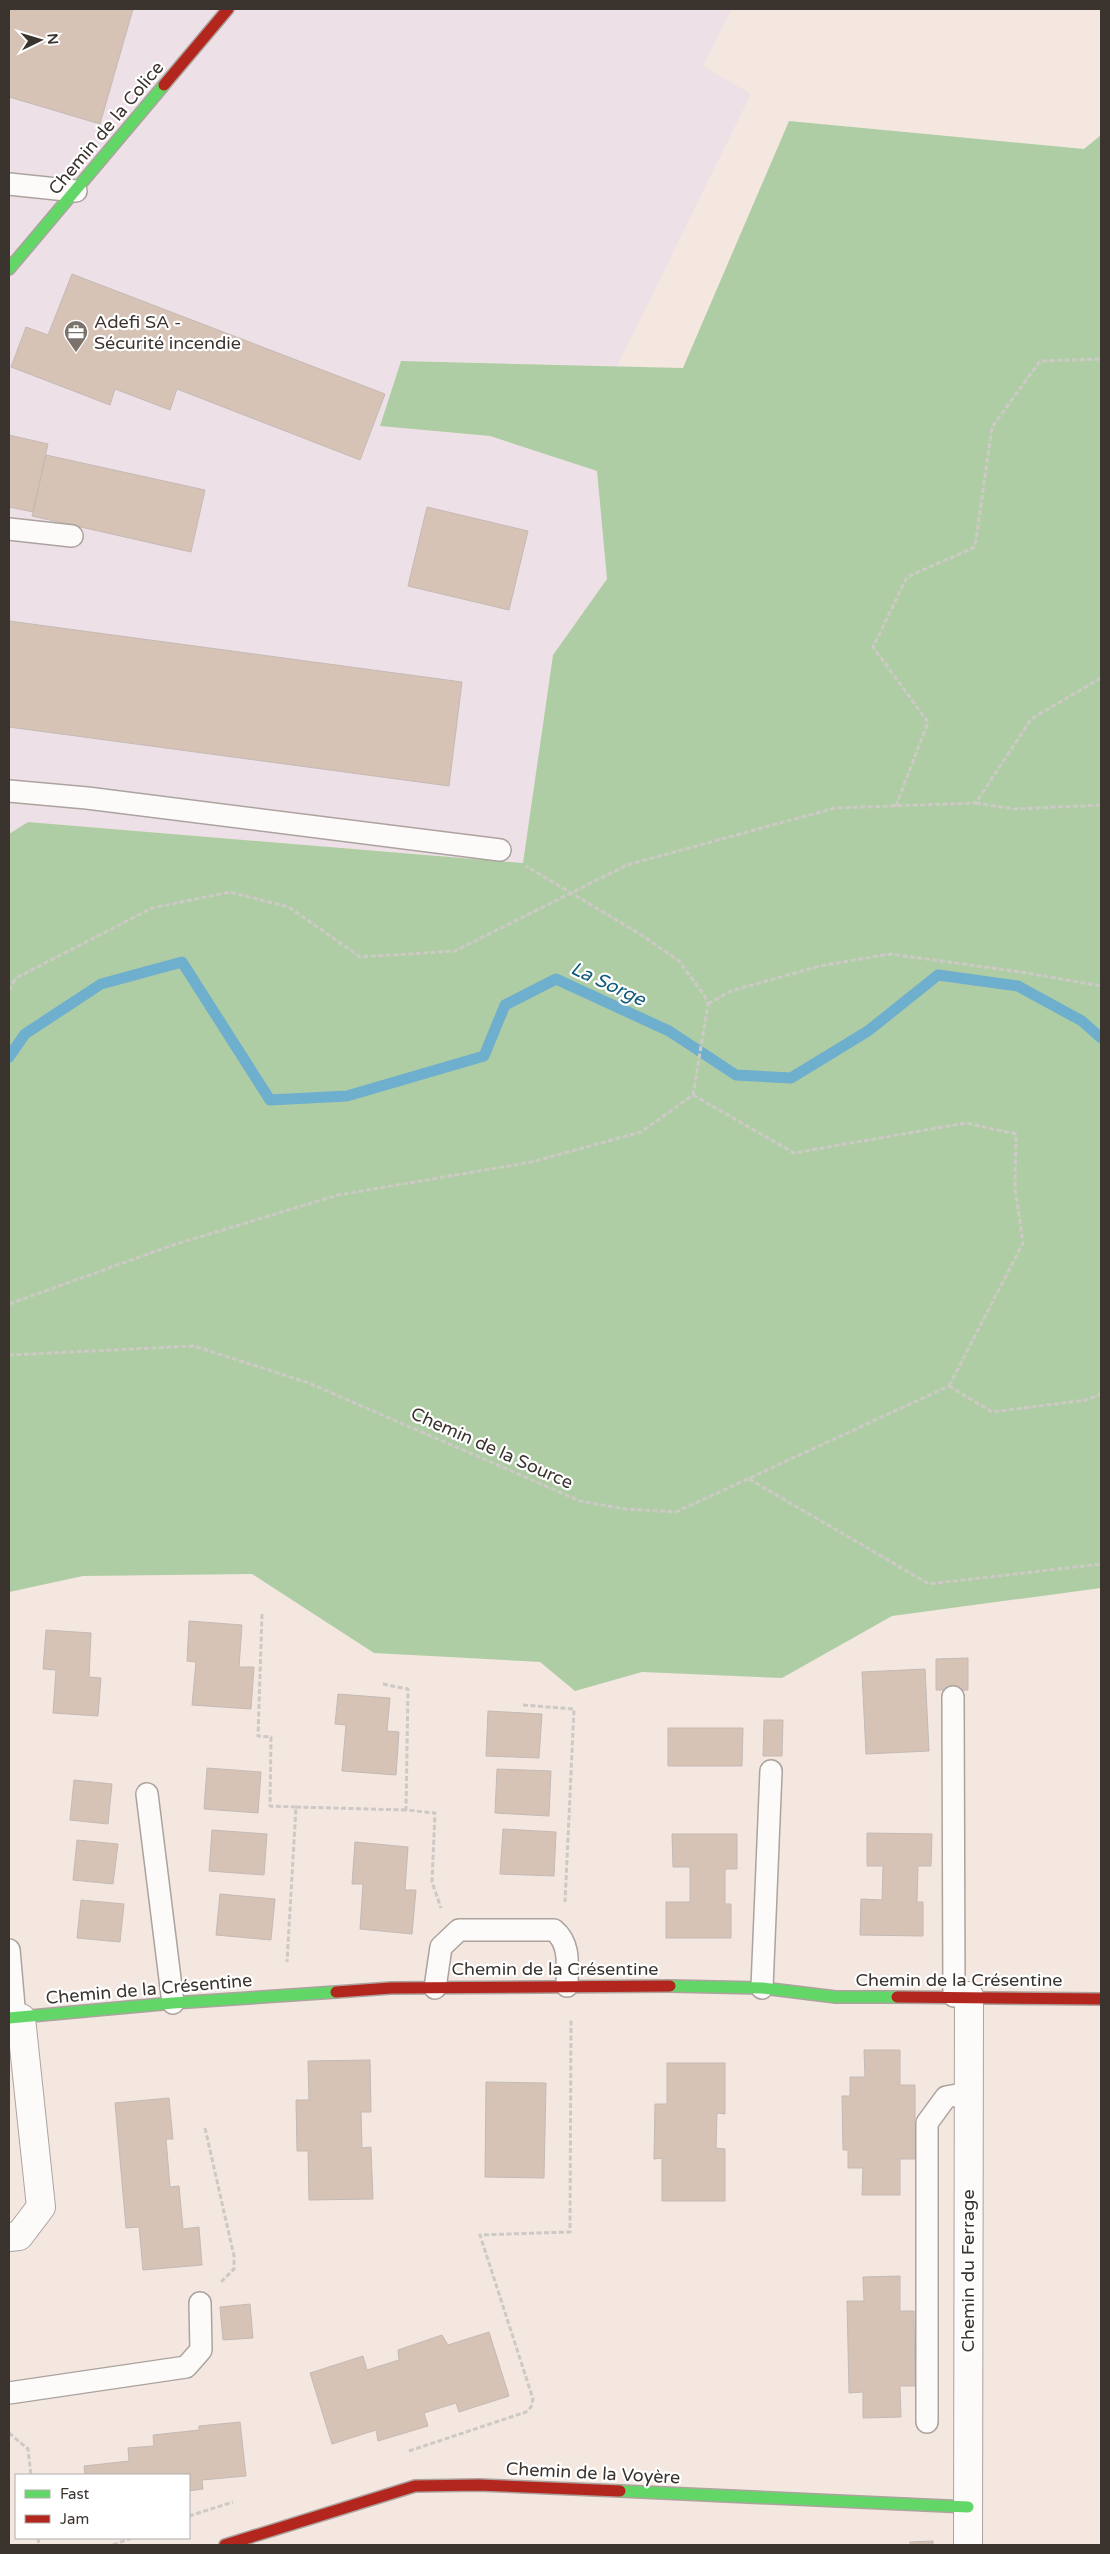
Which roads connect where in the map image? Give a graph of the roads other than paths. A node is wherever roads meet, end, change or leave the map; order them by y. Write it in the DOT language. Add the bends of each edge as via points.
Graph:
graph roads {
  1 [pos="228,9"];
  2 [pos="9,184"];
  3 [pos="76,191"];
  4 [pos="9,269"];
  5 [pos="9,529"];
  6 [pos="72,536"];
  7 [pos="9,791"];
  8 [pos="500,850"];
  9 [pos="953,1697"];
  10 [pos="771,1771"];
  11 [pos="148,1794"];
  12 [pos="9,1950"];
  13 [pos="569,1986"];
  14 [pos="435,1988"];
  15 [pos="762,1988"];
  16 [pos="961,1996"];
  17 [pos="1101,1998"];
  18 [pos="173,2003"];
  19 [pos="15,2018"];
  20 [pos="968,2093"];
  21 [pos="9,2237"];
  22 [pos="200,2303"];
  23 [pos="9,2393"];
  24 [pos="927,2422"];
  25 [pos="968,2507"];
  26 [pos="225,2545"];
  27 [pos="968,2545"];
  1 -- 3 [label="street, Chemin de la Colice"];
  2 -- 3 [label="lane"];
  3 -- 4 [label="street, Chemin de la Colice"];
  5 -- 6 [label="lane"];
  7 -- 8 [label="lane"];
  9 -- 16 [label="lane"];
  10 -- 15 [label="lane"];
  11 -- 18 [label="lane"];
  12 -- 19 [label="lane"];
  13 -- 14 [label="street, Chemin de la Crésentine"];
  13 -- 14 [label="lane" via="566,1946 554,1930 459,1930 441,1947"];
  13 -- 15 [label="street, Chemin de la Crésentine"];
  14 -- 18 [label="street, Chemin de la Crésentine" via="378,1988"];
  15 -- 16 [label="street, Chemin de la Crésentine" via="836,1997"];
  16 -- 17 [label="street, Chemin de la Crésentine"];
  16 -- 20 [label="street, Chemin du Ferrage"];
  18 -- 19 [label="street, Chemin de la Crésentine"];
  19 -- 21 [label="street" via="42,2207 19,2236"];
  20 -- 24 [label="lane" via="946,2097 927,2122"];
  20 -- 25 [label="street, Chemin du Ferrage"];
  22 -- 23 [label="lane" via="201,2350 186,2367"];
  25 -- 26 [label="street, Chemin de la Voyère" via="479,2485 415,2486"];
  25 -- 27 [label="street, Chemin du Ferrage"];
}
